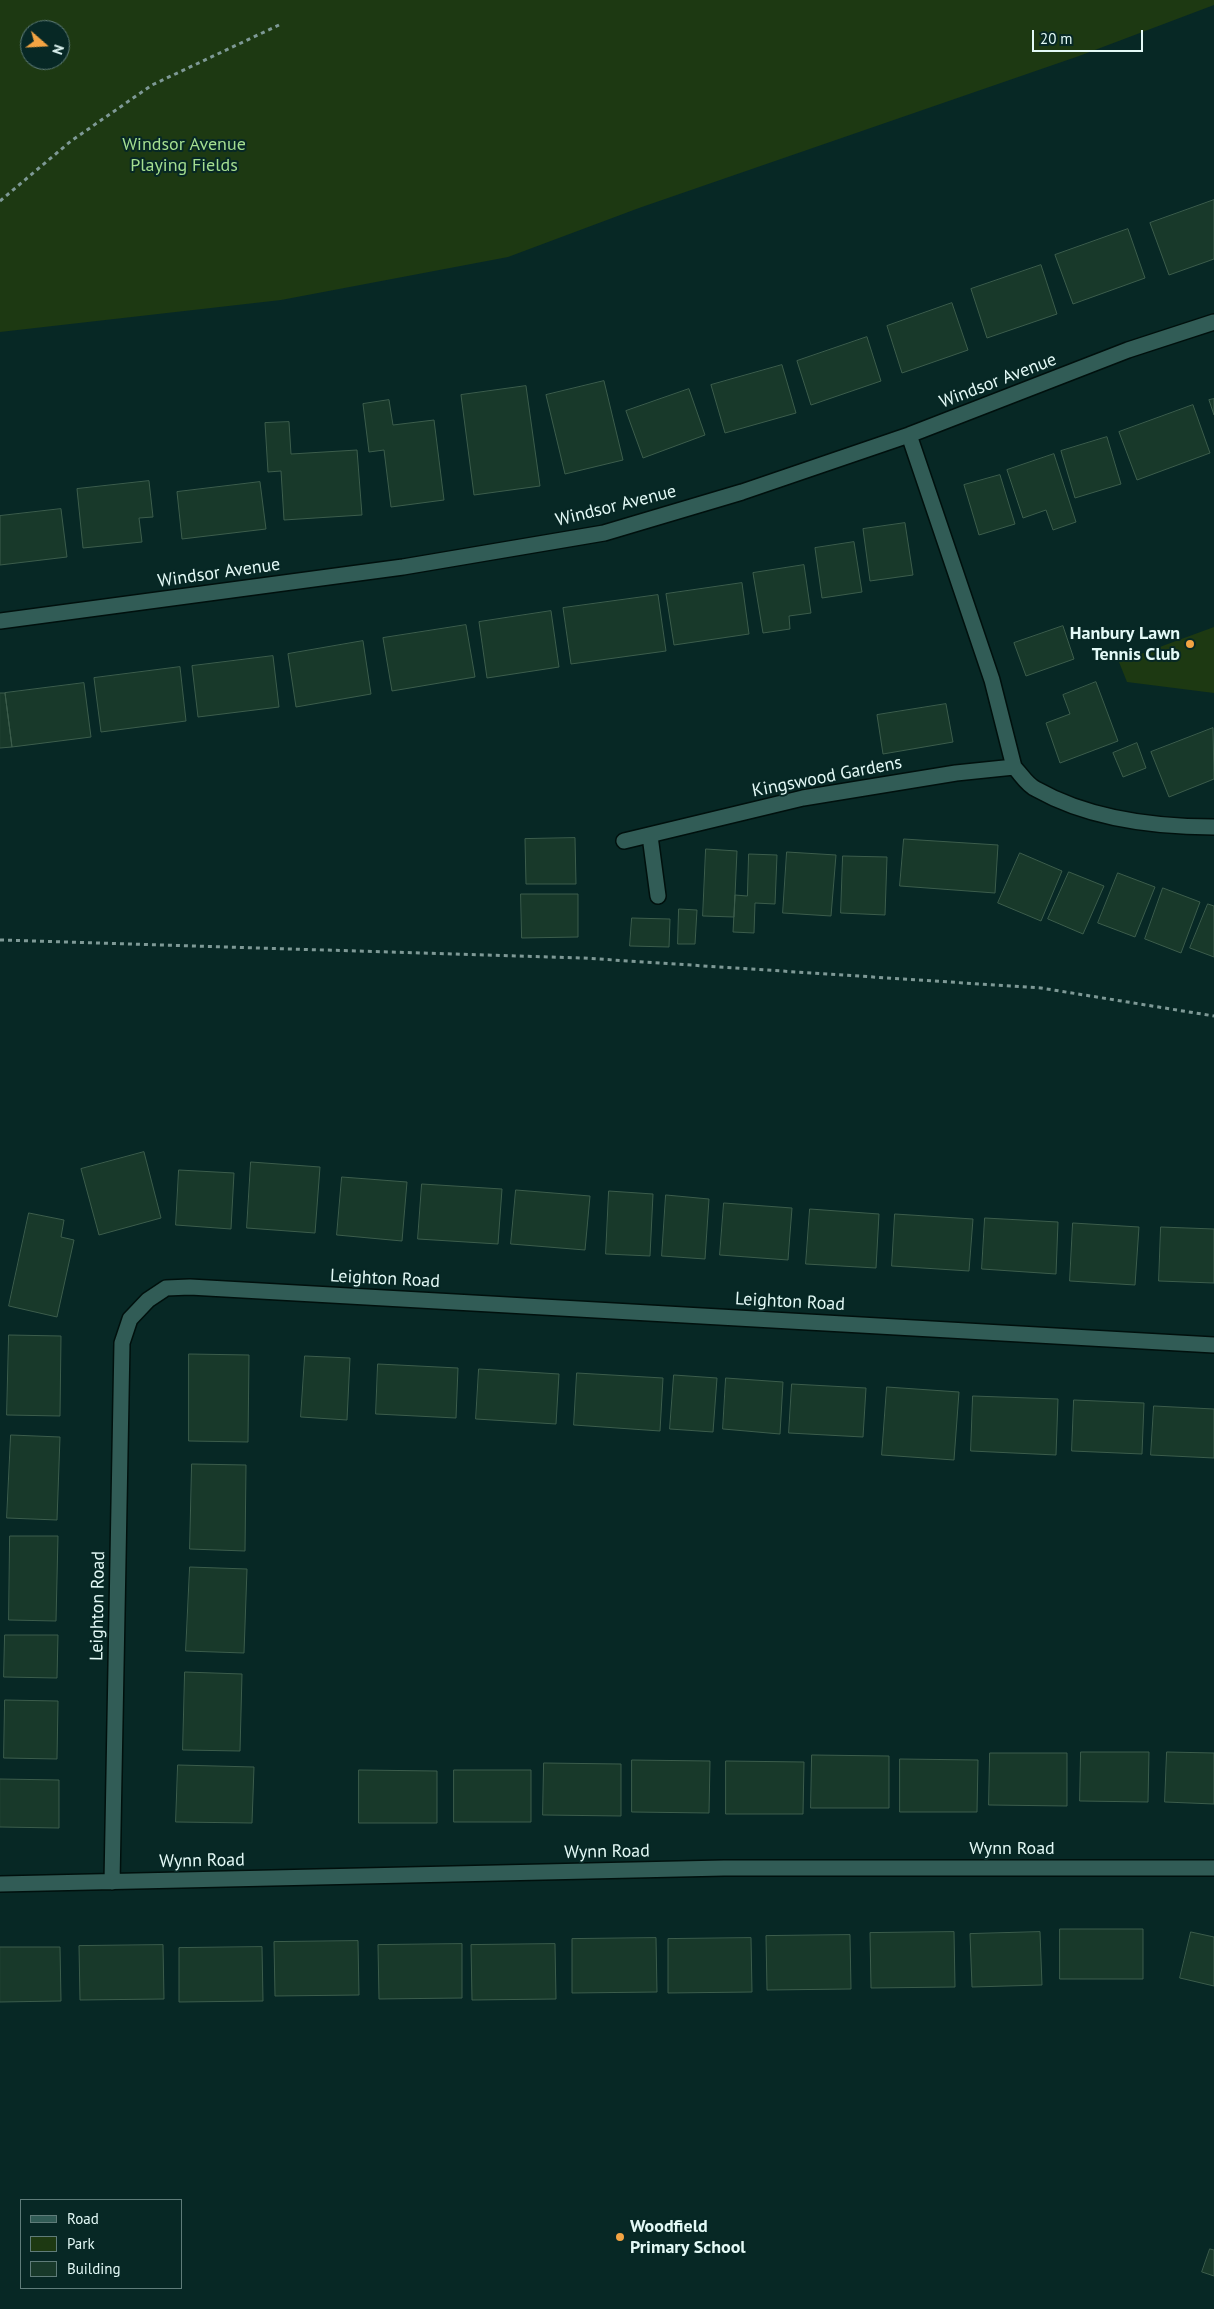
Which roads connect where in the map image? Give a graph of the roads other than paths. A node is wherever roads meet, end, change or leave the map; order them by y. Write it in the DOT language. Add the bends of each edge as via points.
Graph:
graph roads {
  1 [pos="1214,322"];
  2 [pos="909,436"];
  3 [pos="0,621"];
  4 [pos="1014,767"];
  5 [pos="1214,827"];
  6 [pos="650,836"];
  7 [pos="624,841"];
  8 [pos="658,896"];
  9 [pos="1214,1345"];
  10 [pos="1214,1868"];
  11 [pos="112,1882"];
  12 [pos="0,1884"];
  1 -- 2 [label="street, Windsor Avenue" via="1128,350"];
  2 -- 3 [label="street, Windsor Avenue" via="742,492 604,533 403,567"];
  2 -- 4 [label="street" via="992,680"];
  4 -- 5 [label="street" via="1034,788 1086,811 1122,819"];
  4 -- 6 [label="street, Kingswood Gardens" via="803,798"];
  6 -- 7 [label="street, Kingswood Gardens"];
  6 -- 8 [label="street"];
  9 -- 11 [label="street, Leighton Road" via="166,1288 148,1300 130,1319 122,1343"];
  10 -- 11 [label="street, Wynn Road" via="724,1868"];
  11 -- 12 [label="street, Wynn Road"];
}
